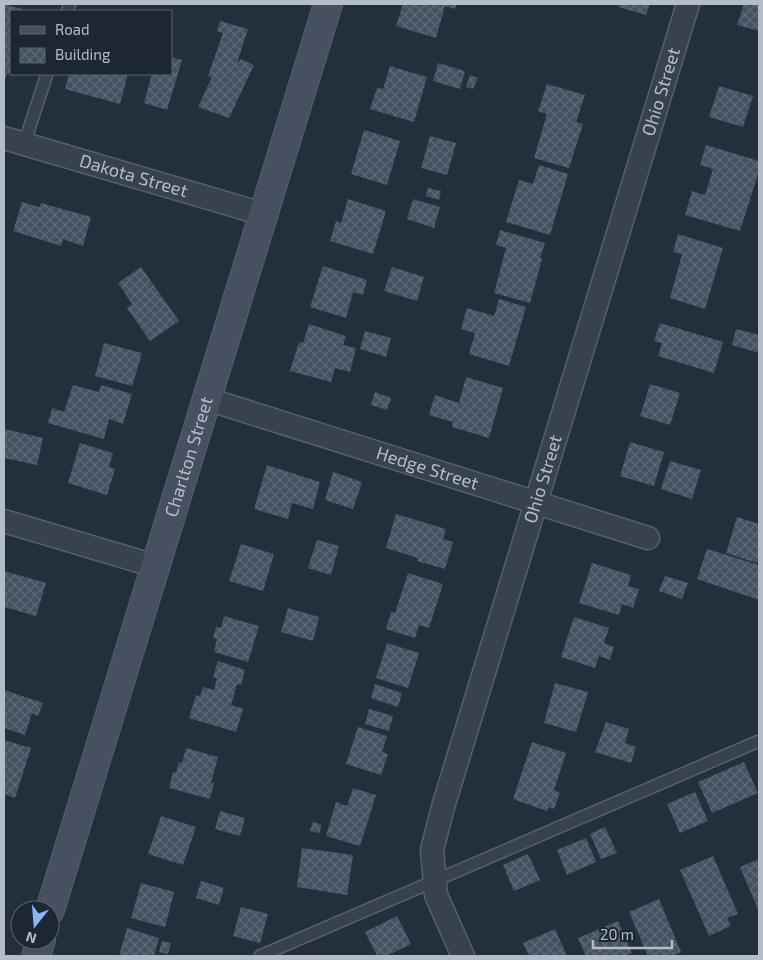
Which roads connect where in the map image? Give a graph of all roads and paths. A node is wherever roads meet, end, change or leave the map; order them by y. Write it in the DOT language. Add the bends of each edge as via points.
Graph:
graph roads {
  1 [pos="328,4"];
  2 [pos="688,4"];
  3 [pos="47,75"];
  4 [pos="14,141"];
  5 [pos="263,214"];
  6 [pos="207,399"];
  7 [pos="536,503"];
  8 [pos="4,521"];
  9 [pos="648,538"];
  10 [pos="155,566"];
  11 [pos="759,741"];
  12 [pos="435,881"];
  13 [pos="53,900"];
  14 [pos="260,956"];
  15 [pos="463,956"];
  1 -- 5 [label="street, Charlton Street"];
  2 -- 7 [label="street, Ohio Street"];
  3 -- 4 [label="lane"];
  4 -- 5 [label="street, Dakota Street"];
  5 -- 6 [label="street, Charlton Street"];
  6 -- 7 [label="street, Hedge Street"];
  6 -- 10 [label="street, Charlton Street"];
  7 -- 9 [label="street, Hedge Street"];
  7 -- 12 [label="street, Ohio Street" via="443,807 432,850"];
  8 -- 10 [label="street"];
  10 -- 13 [label="street, Charlton Street"];
  11 -- 12 [label="lane"];
  12 -- 14 [label="lane"];
  12 -- 15 [label="street, Ohio Street" via="436,895"];
}
